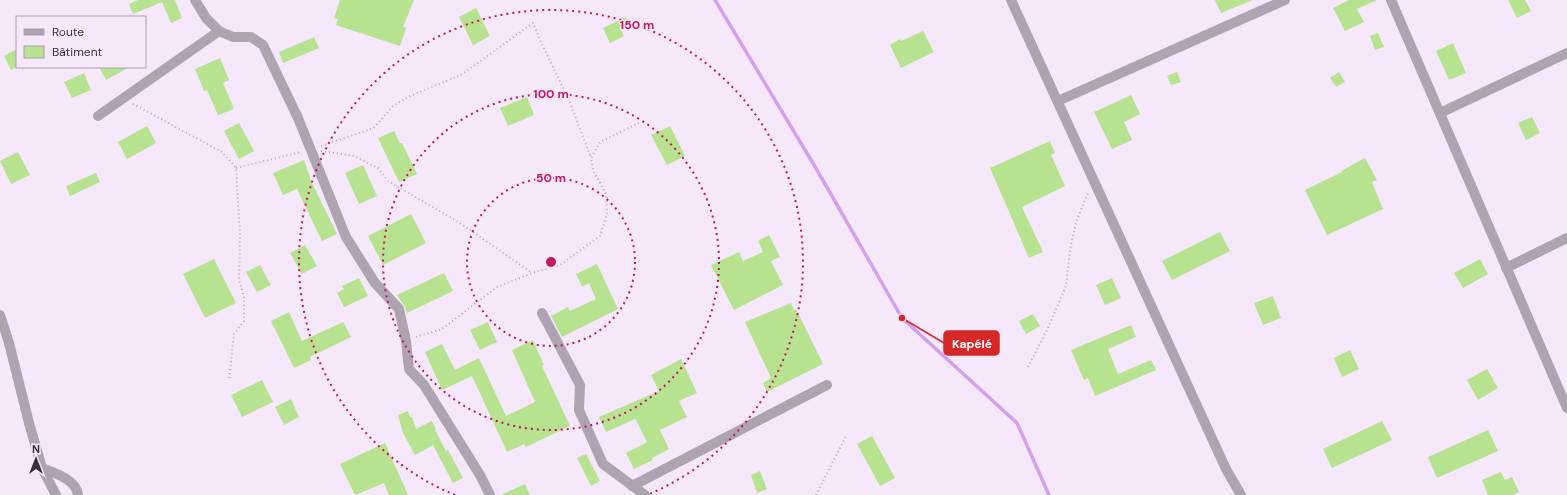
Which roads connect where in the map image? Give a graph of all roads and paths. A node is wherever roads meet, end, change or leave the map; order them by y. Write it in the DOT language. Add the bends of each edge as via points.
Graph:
graph roads {
  1 [pos="195,0"];
  2 [pos="1011,0"];
  3 [pos="1285,0"];
  4 [pos="1391,0"];
  5 [pos="219,31"];
  6 [pos="1567,53"];
  7 [pos="123,99"];
  8 [pos="1058,101"];
  9 [pos="1440,113"];
  10 [pos="98,116"];
  11 [pos="639,123"];
  12 [pos="310,149"];
  13 [pos="591,158"];
  14 [pos="236,168"];
  15 [pos="1093,178"];
  16 [pos="1567,238"];
  17 [pos="1506,268"];
  18 [pos="532,273"];
  19 [pos="542,313"];
  20 [pos="0,315"];
  21 [pos="406,341"];
  22 [pos="1028,367"];
  23 [pos="229,380"];
  24 [pos="827,385"];
  25 [pos="1567,408"];
  26 [pos="846,436"];
  27 [pos="42,468"];
  28 [pos="632,486"];
  29 [pos="56,495"];
  30 [pos="78,495"];
  31 [pos="490,495"];
  32 [pos="645,495"];
  33 [pos="816,495"];
  34 [pos="1241,495"];
  1 -- 5 [label="street" via="206,18"];
  2 -- 8 [label="street"];
  3 -- 8 [label="street"];
  4 -- 9 [label="street"];
  5 -- 7 [label="street"];
  5 -- 12 [label="street" via="233,37 251,37 263,45"];
  6 -- 9 [label="street"];
  7 -- 10 [label="street"];
  7 -- 14 [label="path" via="222,152"];
  8 -- 15 [label="street"];
  9 -- 17 [label="street"];
  11 -- 13 [label="path" via="600,142"];
  12 -- 13 [label="path" via="374,128 393,106 410,96 461,75 533,23"];
  12 -- 14 [label="path"];
  12 -- 18 [label="path" via="354,156 378,168 388,181 460,223"];
  12 -- 21 [label="street" via="346,237 375,283 399,308"];
  13 -- 18 [label="path" via="593,170 606,194 607,214 600,236 560,266"];
  14 -- 23 [label="path" via="240,234 239,279 244,297 244,321 234,334"];
  15 -- 22 [label="path" via="1076,222 1066,286"];
  15 -- 34 [label="street" via="1226,469"];
  16 -- 17 [label="street"];
  17 -- 25 [label="street"];
  18 -- 21 [label="path" via="497,287 442,329"];
  19 -- 28 [label="street" via="580,385 579,410 603,464"];
  20 -- 27 [label="street"];
  21 -- 31 [label="street" via="409,369 424,385"];
  24 -- 28 [label="street"];
  26 -- 33 [label="path"];
  27 -- 29 [label="street"];
  27 -- 30 [label="street" via="65,477"];
  28 -- 32 [label="street"];
}
